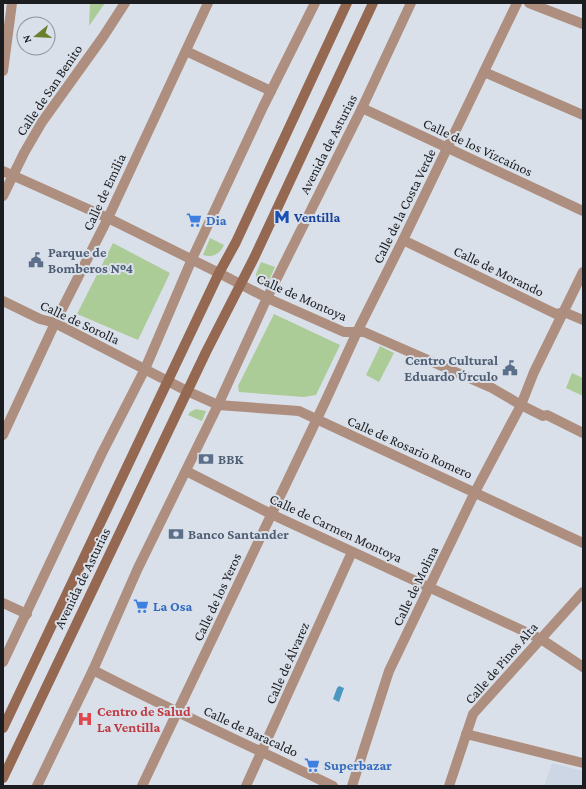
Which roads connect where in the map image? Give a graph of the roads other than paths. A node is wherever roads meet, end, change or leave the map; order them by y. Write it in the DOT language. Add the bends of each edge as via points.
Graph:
graph roads {
  1 [pos="12,3"];
  2 [pos="125,3"];
  3 [pos="208,3"];
  4 [pos="315,3"];
  5 [pos="347,3"];
  6 [pos="373,3"];
  7 [pos="411,3"];
  8 [pos="517,3"];
  9 [pos="529,3"];
  10 [pos="583,24"];
  11 [pos="186,51"];
  12 [pos="3,71"];
  13 [pos="484,72"];
  14 [pos="271,91"];
  15 [pos="362,108"];
  16 [pos="583,115"];
  17 [pos="448,147"];
  18 [pos="3,171"];
  19 [pos="13,175"];
  20 [pos="3,196"];
  21 [pos="583,211"];
  22 [pos="108,218"];
  23 [pos="403,240"];
  24 [pos="192,259"];
  25 [pos="583,272"];
  26 [pos="219,273"];
  27 [pos="241,284"];
  28 [pos="267,298"];
  29 [pos="3,301"];
  30 [pos="564,312"];
  31 [pos="583,320"];
  32 [pos="56,323"];
  33 [pos="357,332"];
  34 [pos="145,369"];
  35 [pos="169,381"];
  36 [pos="187,391"];
  37 [pos="218,405"];
  38 [pos="520,405"];
  39 [pos="316,420"];
  40 [pos="583,433"];
  41 [pos="3,435"];
  42 [pos="186,471"];
  43 [pos="476,492"];
  44 [pos="271,514"];
  45 [pos="583,543"];
  46 [pos="352,552"];
  47 [pos="430,588"];
  48 [pos="583,592"];
  49 [pos="3,603"];
  50 [pos="26,614"];
  51 [pos="540,639"];
  52 [pos="3,662"];
  53 [pos="583,667"];
  54 [pos="93,670"];
  55 [pos="177,712"];
  56 [pos="3,728"];
  57 [pos="466,734"];
  58 [pos="263,751"];
  59 [pos="583,763"];
  60 [pos="3,778"];
  61 [pos="37,786"];
  62 [pos="142,786"];
  63 [pos="246,786"];
  64 [pos="333,786"];
  65 [pos="352,786"];
  66 [pos="449,786"];
  1 -- 12 [label="street"];
  2 -- 19 [label="street, Calle de San Benito" via="42,122"];
  3 -- 11 [label="street, Calle de Emilia"];
  4 -- 14 [label="street"];
  5 -- 26 [label="main road, Avenida de Asturias" via="236,242"];
  6 -- 27 [label="main road, Avenida de Asturias"];
  7 -- 15 [label="street, Avenida de Asturias"];
  8 -- 13 [label="street, Calle de la Costa Verde"];
  9 -- 10 [label="street"];
  11 -- 14 [label="street"];
  11 -- 22 [label="street, Calle de Emilia"];
  13 -- 16 [label="street"];
  13 -- 17 [label="street, Calle de la Costa Verde"];
  14 -- 24 [label="street"];
  15 -- 17 [label="street, Calle de los Vizcaínos"];
  15 -- 28 [label="street, Avenida de Asturias"];
  17 -- 21 [label="street, Calle de los Vizcaínos"];
  17 -- 23 [label="street, Calle de la Costa Verde"];
  18 -- 19 [label="street, Calle de Montoya"];
  19 -- 20 [label="street, Calle de San Benito"];
  19 -- 22 [label="street, Calle de Montoya"];
  22 -- 24 [label="street, Calle de Montoya"];
  22 -- 32 [label="street, Calle de Emilia"];
  23 -- 30 [label="street, Calle de Morando" via="556,314"];
  23 -- 33 [label="street, Calle de la Costa Verde"];
  24 -- 26 [label="street, Calle de Montoya"];
  24 -- 34 [label="street"];
  25 -- 30 [label="street, Calle de Molina"];
  26 -- 27 [label="street, Calle de Montoya"];
  26 -- 35 [label="main road, Avenida de Asturias"];
  27 -- 28 [label="street, Calle de Montoya"];
  27 -- 36 [label="main road, Avenida de Asturias"];
  28 -- 33 [label="street, Calle de Montoya" via="344,332"];
  28 -- 37 [label="street, Avenida de Asturias"];
  29 -- 32 [label="street, Calle de Sorolla" via="40,319"];
  30 -- 31 [label="street, Calle de Morando"];
  30 -- 38 [label="street, Calle de Molina"];
  32 -- 34 [label="street, Calle de Sorolla"];
  32 -- 41 [label="street, Calle de Emilia"];
  33 -- 38 [label="street, Calle de Montoya" via="364,332 492,388"];
  33 -- 39 [label="street, Calle de la Costa Verde"];
  34 -- 35 [label="street"];
  34 -- 50 [label="street"];
  35 -- 36 [label="street"];
  35 -- 56 [label="main road, Avenida de Asturias"];
  36 -- 37 [label="street"];
  36 -- 60 [label="main road, Avenida de Asturias"];
  37 -- 39 [label="street, Calle de Rosario Romero" via="287,410 299,412"];
  37 -- 42 [label="street, Avenida de Asturias"];
  38 -- 40 [label="street, Calle de Montoya"];
  38 -- 43 [label="street, Calle de Molina"];
  39 -- 43 [label="street, Calle de Rosario Romero"];
  39 -- 44 [label="street, Calle de los Yeros"];
  42 -- 44 [label="street, Calle de Carmen Montoya"];
  42 -- 54 [label="street, Avenida de Asturias" via="138,568"];
  43 -- 45 [label="street, Calle de Rosario Romero"];
  43 -- 47 [label="street, Calle de Molina"];
  44 -- 46 [label="street, Calle de Carmen Montoya"];
  44 -- 55 [label="street, Calle de los Yeros"];
  46 -- 47 [label="street, Calle de Carmen Montoya"];
  46 -- 58 [label="street, Calle de Álvarez"];
  47 -- 51 [label="street, Calle de Carmen Montoya"];
  47 -- 65 [label="street, Calle de Molina" via="390,671"];
  48 -- 51 [label="street, Calle de Pinos Alta"];
  49 -- 50 [label="street"];
  50 -- 52 [label="street"];
  51 -- 53 [label="street, Calle de Carmen Montoya"];
  51 -- 57 [label="street, Calle de Pinos Alta" via="473,714"];
  54 -- 55 [label="street, Calle de Baracaldo"];
  54 -- 61 [label="street, Avenida de Asturias"];
  55 -- 58 [label="street, Calle de Baracaldo"];
  55 -- 62 [label="street, Calle de los Yeros"];
  57 -- 59 [label="street"];
  57 -- 66 [label="street, Calle de Pinos Alta"];
  58 -- 63 [label="street, Calle de Álvarez"];
  58 -- 64 [label="street, Calle de Baracaldo"];
}
